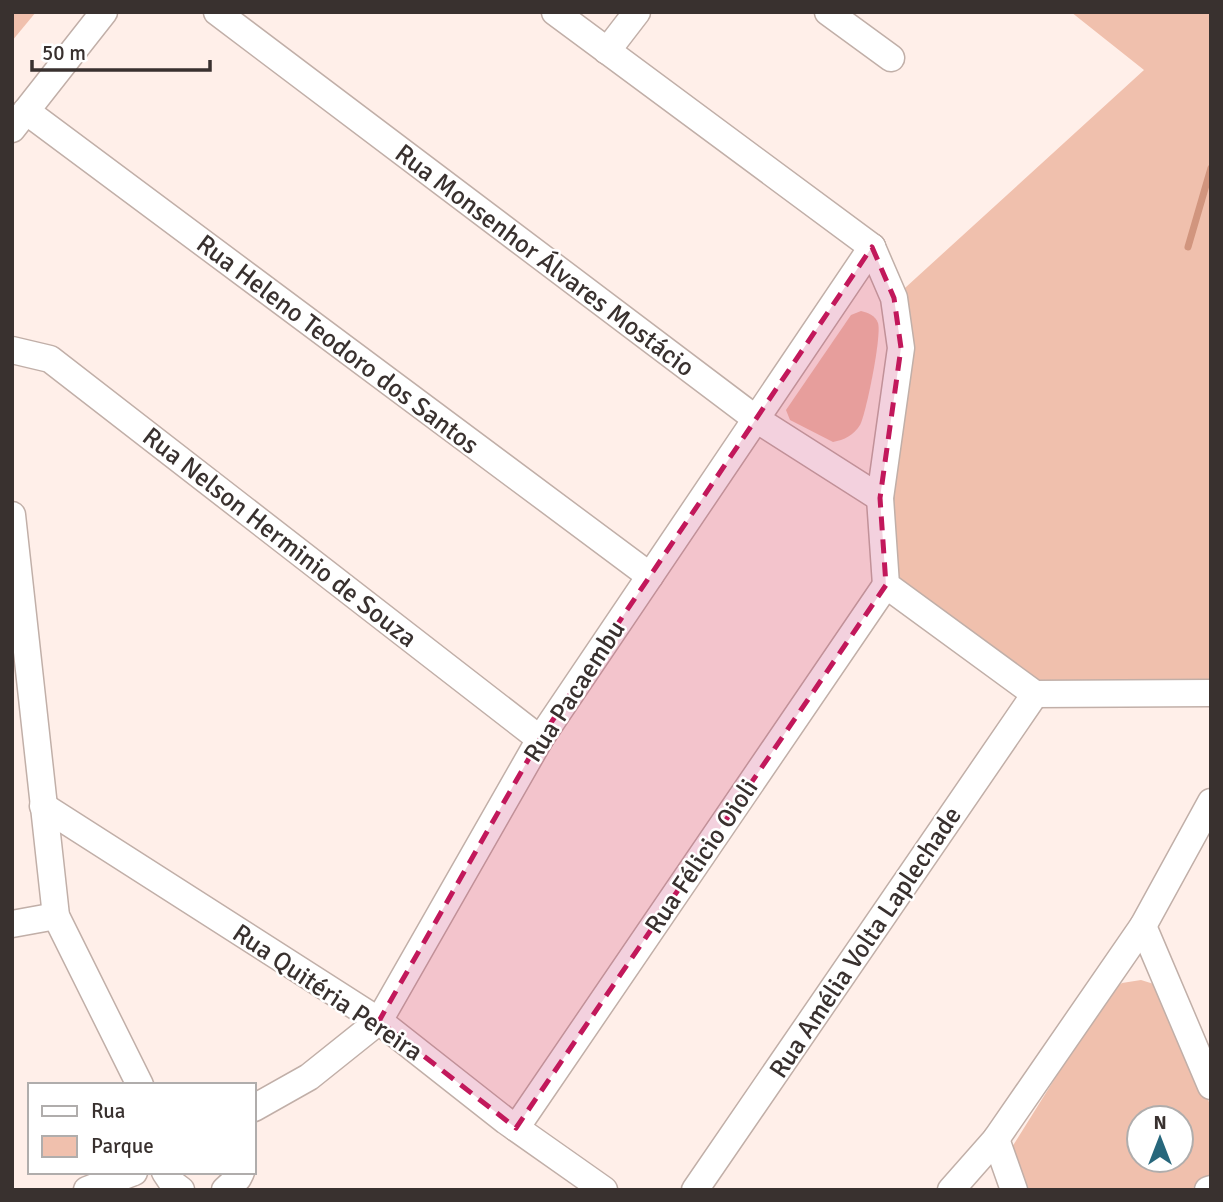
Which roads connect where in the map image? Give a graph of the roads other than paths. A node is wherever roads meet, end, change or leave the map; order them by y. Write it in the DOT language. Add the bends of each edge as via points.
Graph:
graph roads {
  1 [pos="104,12"];
  2 [pos="217,12"];
  3 [pos="555,12"];
  4 [pos="637,12"];
  5 [pos="828,12"];
  6 [pos="607,51"];
  7 [pos="891,58"];
  8 [pos="19,120"];
  9 [pos="872,247"];
  10 [pos="12,350"];
  11 [pos="756,419"];
  12 [pos="880,498"];
  13 [pos="12,515"];
  14 [pos="650,576"];
  15 [pos="886,584"];
  16 [pos="1211,693"];
  17 [pos="1035,694"];
  18 [pos="540,739"];
  19 [pos="1211,802"];
  20 [pos="43,807"];
  21 [pos="57,916"];
  22 [pos="12,925"];
  23 [pos="1143,926"];
  24 [pos="379,1021"];
  25 [pos="139,1083"];
  26 [pos="1211,1086"];
  27 [pos="256,1107"];
  28 [pos="516,1128"];
  29 [pos="996,1139"];
  30 [pos="129,1174"];
  31 [pos="166,1174"];
  32 [pos="87,1190"];
  33 [pos="181,1190"];
  34 [pos="604,1190"];
  35 [pos="695,1190"];
  36 [pos="951,1190"];
  37 [pos="1014,1190"];
  1 -- 8 [label="street"];
  2 -- 11 [label="street, Rua Monsenhor Álvares Mostácio"];
  3 -- 6 [label="street"];
  4 -- 6 [label="street"];
  5 -- 7 [label="street"];
  6 -- 9 [label="street"];
  8 -- 14 [label="street, Rua Heleno Teodoro dos Santos"];
  9 -- 11 [label="street, Rua Pacaembu"];
  9 -- 12 [label="street" via="894,298 901,348"];
  10 -- 18 [label="street, Rua Nelson Herminio de Souza" via="50,359"];
  11 -- 12 [label="street, Rua Monsenhor Álvares Mostácio"];
  11 -- 14 [label="street, Rua Pacaembu"];
  12 -- 15 [label="street"];
  13 -- 20 [label="street"];
  14 -- 18 [label="street, Rua Pacaembu"];
  15 -- 17 [label="street"];
  15 -- 28 [label="street, Rua Félicio Oioli"];
  16 -- 17 [label="street"];
  17 -- 35 [label="street, Rua Amélia Volta Laplechade"];
  18 -- 24 [label="street, Rua Pacaembu"];
  19 -- 23 [label="street"];
  20 -- 21 [label="street"];
  20 -- 24 [label="street, Rua Quitéria Pereira"];
  21 -- 22 [label="street"];
  21 -- 25 [label="street"];
  23 -- 26 [label="street"];
  23 -- 29 [label="street"];
  24 -- 27 [label="street, Rua Pacaembu" via="309,1077"];
  24 -- 28 [label="street, Rua Quitéria Pereira"];
  28 -- 34 [label="street, Rua Quitéria Pereira"];
  29 -- 36 [label="street"];
  29 -- 37 [label="street"];
  30 -- 32 [label="street"];
  31 -- 33 [label="street"];
}
